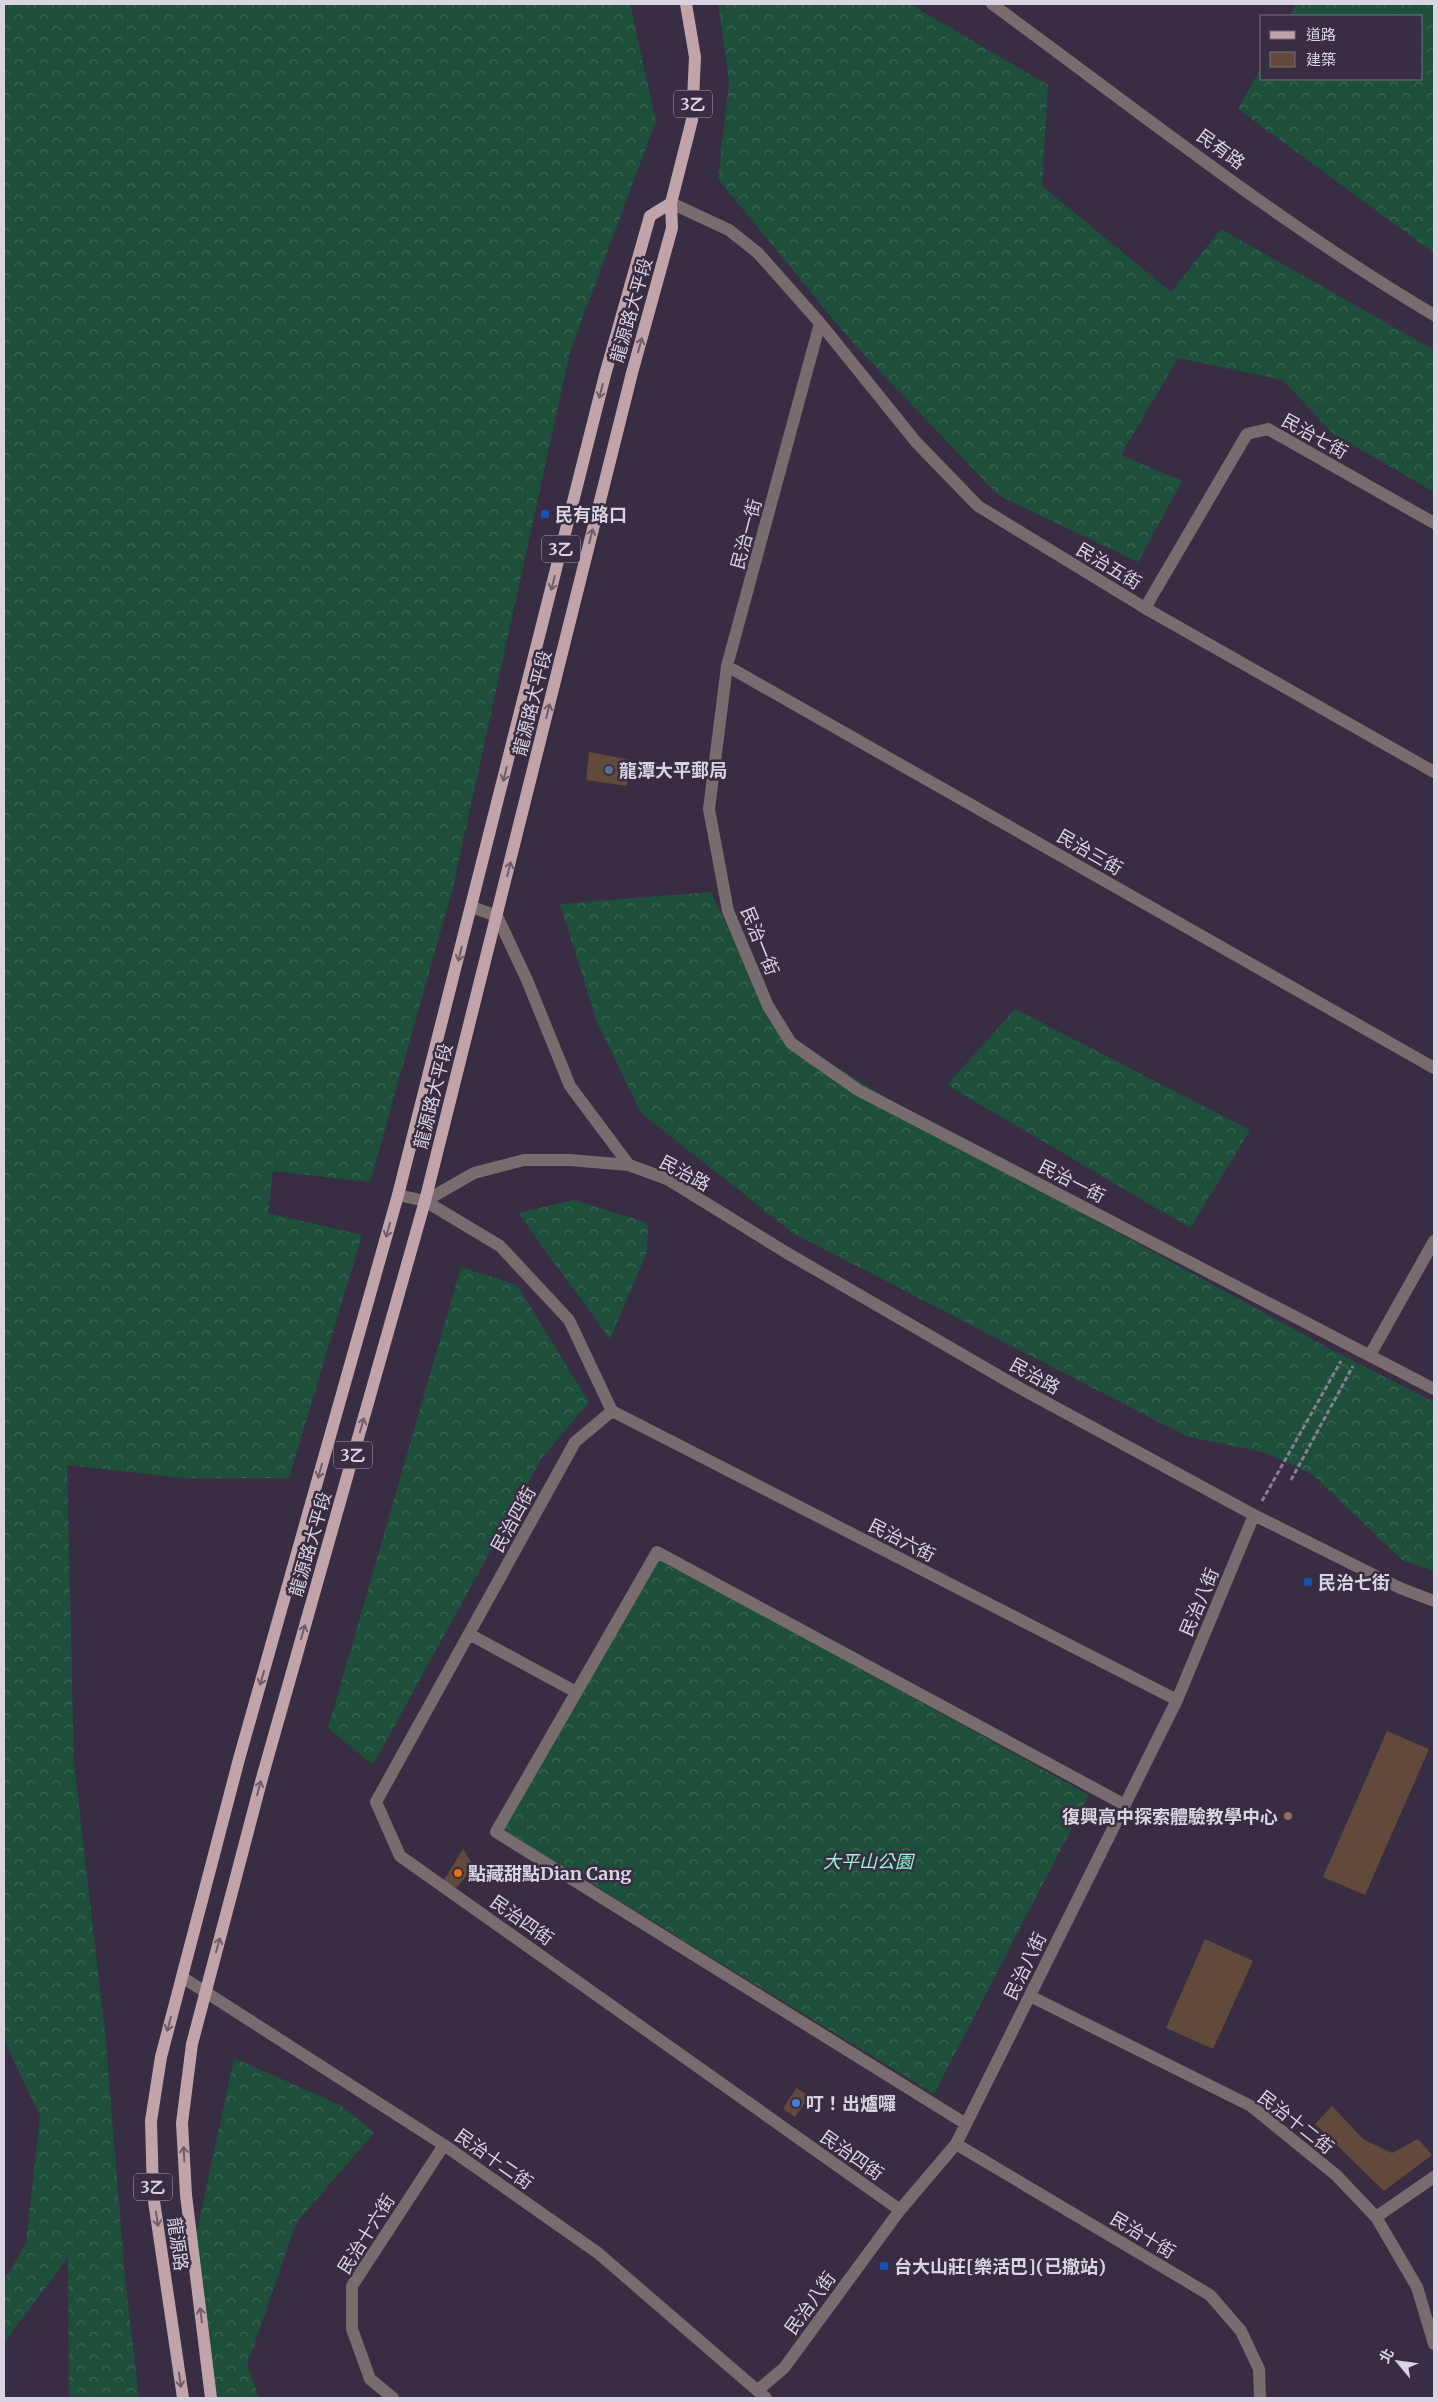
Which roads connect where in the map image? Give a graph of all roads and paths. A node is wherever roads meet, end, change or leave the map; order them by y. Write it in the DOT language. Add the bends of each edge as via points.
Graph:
graph roads {
  1 [pos="686,4"];
  2 [pos="992,4"];
  3 [pos="671,203"];
  4 [pos="1434,315"];
  5 [pos="820,323"];
  6 [pos="1434,523"];
  7 [pos="1145,608"];
  8 [pos="728,666"];
  9 [pos="1434,772"];
  10 [pos="472,907"];
  11 [pos="497,916"];
  12 [pos="1434,1068"];
  13 [pos="629,1165"];
  14 [pos="398,1195"];
  15 [pos="425,1201"];
  16 [pos="1434,1241"];
  17 [pos="1370,1355"];
  18 [pos="1341,1362"];
  19 [pos="1352,1367"];
  20 [pos="1434,1389"];
  21 [pos="612,1411"];
  22 [pos="1291,1480"];
  23 [pos="1254,1514"];
  24 [pos="1434,1602"];
  25 [pos="469,1634"];
  26 [pos="576,1692"];
  27 [pos="1177,1700"];
  28 [pos="1125,1805"];
  29 [pos="182,1976"];
  30 [pos="205,1992"];
  31 [pos="1030,1996"];
  32 [pos="966,2124"];
  33 [pos="956,2144"];
  34 [pos="444,2145"];
  35 [pos="1434,2177"];
  36 [pos="900,2210"];
  37 [pos="1376,2217"];
  38 [pos="1434,2344"];
  39 [pos="762,2394"];
  40 [pos="183,2398"];
  41 [pos="211,2398"];
  42 [pos="393,2398"];
  43 [pos="1260,2398"];
  1 -- 3 [label="main road, 龍源路大平段 / 3乙" via="695,56 692,120"];
  2 -- 4 [label="street, 民有路" via="1296,226 1362,272"];
  3 -- 5 [label="street" via="729,230"];
  3 -- 10 [label="main road, 龍源路大平段 / 3乙, one-way" via="650,216 605,375"];
  11 -- 3 [label="main road, 龍源路大平段 / 3乙, one-way" via="632,373 672,228"];
  5 -- 7 [label="street, 民治五街" via="916,442 978,506"];
  5 -- 8 [label="street, 民治一街"];
  6 -- 7 [label="street, 民治七街" via="1268,429 1247,434"];
  7 -- 9 [label="street, 民治五街"];
  8 -- 12 [label="street, 民治三街"];
  8 -- 17 [label="street, 民治一街" via="709,809 728,911 768,1006 791,1043 858,1090"];
  10 -- 11 [label="street"];
  10 -- 14 [label="main road, 龍源路大平段 / 3乙, one-way"];
  11 -- 13 [label="street" via="570,1086"];
  11 -- 15 [label="main road, 龍源路大平段 / 3乙"];
  13 -- 15 [label="street, 民治路" via="524,1160 474,1173"];
  13 -- 23 [label="street, 民治路" via="667,1179 1018,1387"];
  14 -- 15 [label="street"];
  14 -- 29 [label="main road, 龍源路大平段 / 3乙, one-way" via="239,1759"];
  15 -- 21 [label="street" via="500,1246 569,1320"];
  30 -- 15 [label="main road, 龍源路大平段 / 3乙, one-way"];
  16 -- 17 [label="street"];
  17 -- 20 [label="street, 民治一街"];
  18 -- 23 [label="path"];
  19 -- 22 [label="path"];
  21 -- 25 [label="street, 民治四街" via="575,1442"];
  21 -- 27 [label="street, 民治六街"];
  23 -- 24 [label="street, 民治路"];
  23 -- 27 [label="street, 民治八街"];
  25 -- 26 [label="street"];
  25 -- 36 [label="street, 民治四街" via="376,1802 400,1856"];
  26 -- 28 [label="street" via="657,1552"];
  26 -- 32 [label="street" via="496,1832"];
  27 -- 28 [label="street, 民治八街"];
  28 -- 31 [label="street, 民治八街"];
  29 -- 30 [label="street, 民治十二街"];
  29 -- 40 [label="main road, 龍源路 / 3乙, one-way" via="161,2058 150,2121 153,2194"];
  30 -- 34 [label="street, 民治十二街"];
  41 -- 30 [label="main road, 龍源路 / 3乙, one-way" via="186,2195 182,2123 192,2044"];
  31 -- 32 [label="street, 民治八街"];
  31 -- 37 [label="street, 民治十二街" via="1251,2106 1336,2175"];
  32 -- 33 [label="street, 民治八街"];
  33 -- 36 [label="street, 民治八街"];
  33 -- 43 [label="street, 民治十街" via="1210,2295 1241,2331 1259,2369"];
  34 -- 39 [label="street, 民治十二街" via="598,2253"];
  34 -- 42 [label="street, 民治十六街" via="352,2286 352,2329 370,2379"];
  35 -- 37 [label="street"];
  36 -- 39 [label="street, 民治八街"];
  37 -- 38 [label="street, 民治十二街" via="1417,2286"];
}
